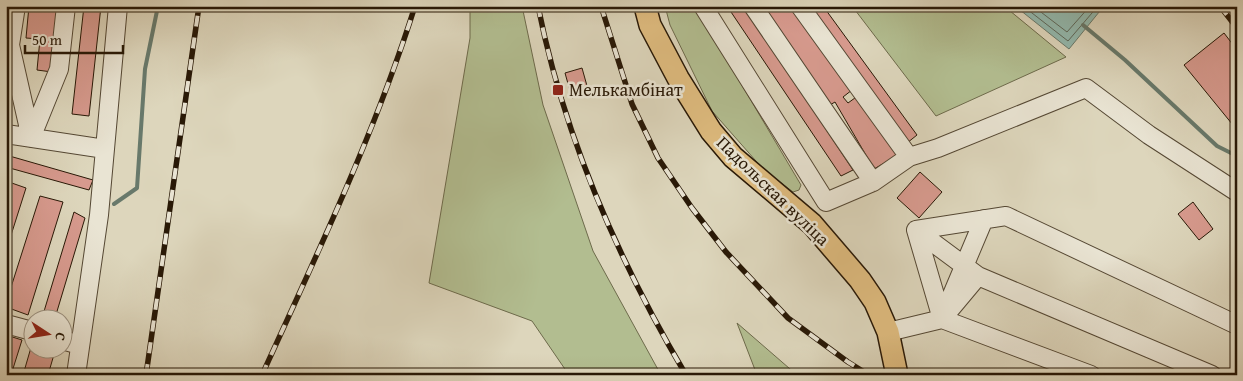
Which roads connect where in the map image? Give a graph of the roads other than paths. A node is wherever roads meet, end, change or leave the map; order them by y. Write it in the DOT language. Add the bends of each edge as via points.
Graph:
graph roads {
  1 [pos="16,6"];
  2 [pos="66,6"];
  3 [pos="118,6"];
  4 [pos="646,6"];
  5 [pos="703,6"];
  6 [pos="753,6"];
  7 [pos="800,6"];
  8 [pos="6,134"];
  9 [pos="31,138"];
  10 [pos="105,149"];
  11 [pos="909,157"];
  12 [pos="873,182"];
  13 [pos="1237,192"];
  14 [pos="826,202"];
  15 [pos="984,219"];
  16 [pos="812,224"];
  17 [pos="916,230"];
  18 [pos="971,271"];
  19 [pos="942,319"];
  20 [pos="6,324"];
  21 [pos="1237,325"];
  22 [pos="22,328"];
  23 [pos="888,332"];
  24 [pos="72,343"];
  25 [pos="80,345"];
  26 [pos="76,375"];
  27 [pos="897,375"];
  28 [pos="1091,375"];
  29 [pos="1212,375"];
  1 -- 9 [label="lane" via="10,45"];
  2 -- 9 [label="lane" via="59,69"];
  3 -- 10 [label="lane"];
  4 -- 16 [label="main road, Падольская вуліца" via="650,25 711,131 733,157"];
  5 -- 14 [label="lane"];
  6 -- 12 [label="lane"];
  7 -- 11 [label="lane"];
  8 -- 9 [label="lane"];
  9 -- 10 [label="lane"];
  10 -- 25 [label="lane"];
  11 -- 12 [label="lane"];
  11 -- 13 [label="lane" via="1086,88 1149,135"];
  12 -- 14 [label="lane"];
  14 -- 16 [label="lane"];
  15 -- 17 [label="lane"];
  15 -- 18 [label="lane"];
  15 -- 21 [label="lane" via="1006,216"];
  16 -- 23 [label="main road, Падольская вуліца" via="860,280 875,302"];
  17 -- 18 [label="lane"];
  17 -- 19 [label="lane"];
  18 -- 19 [label="lane"];
  18 -- 29 [label="lane"];
  19 -- 23 [label="lane"];
  19 -- 28 [label="lane"];
  20 -- 22 [label="lane"];
  23 -- 27 [label="main road, Падольская вуліца"];
  24 -- 25 [label="lane"];
  25 -- 26 [label="lane"];
}
